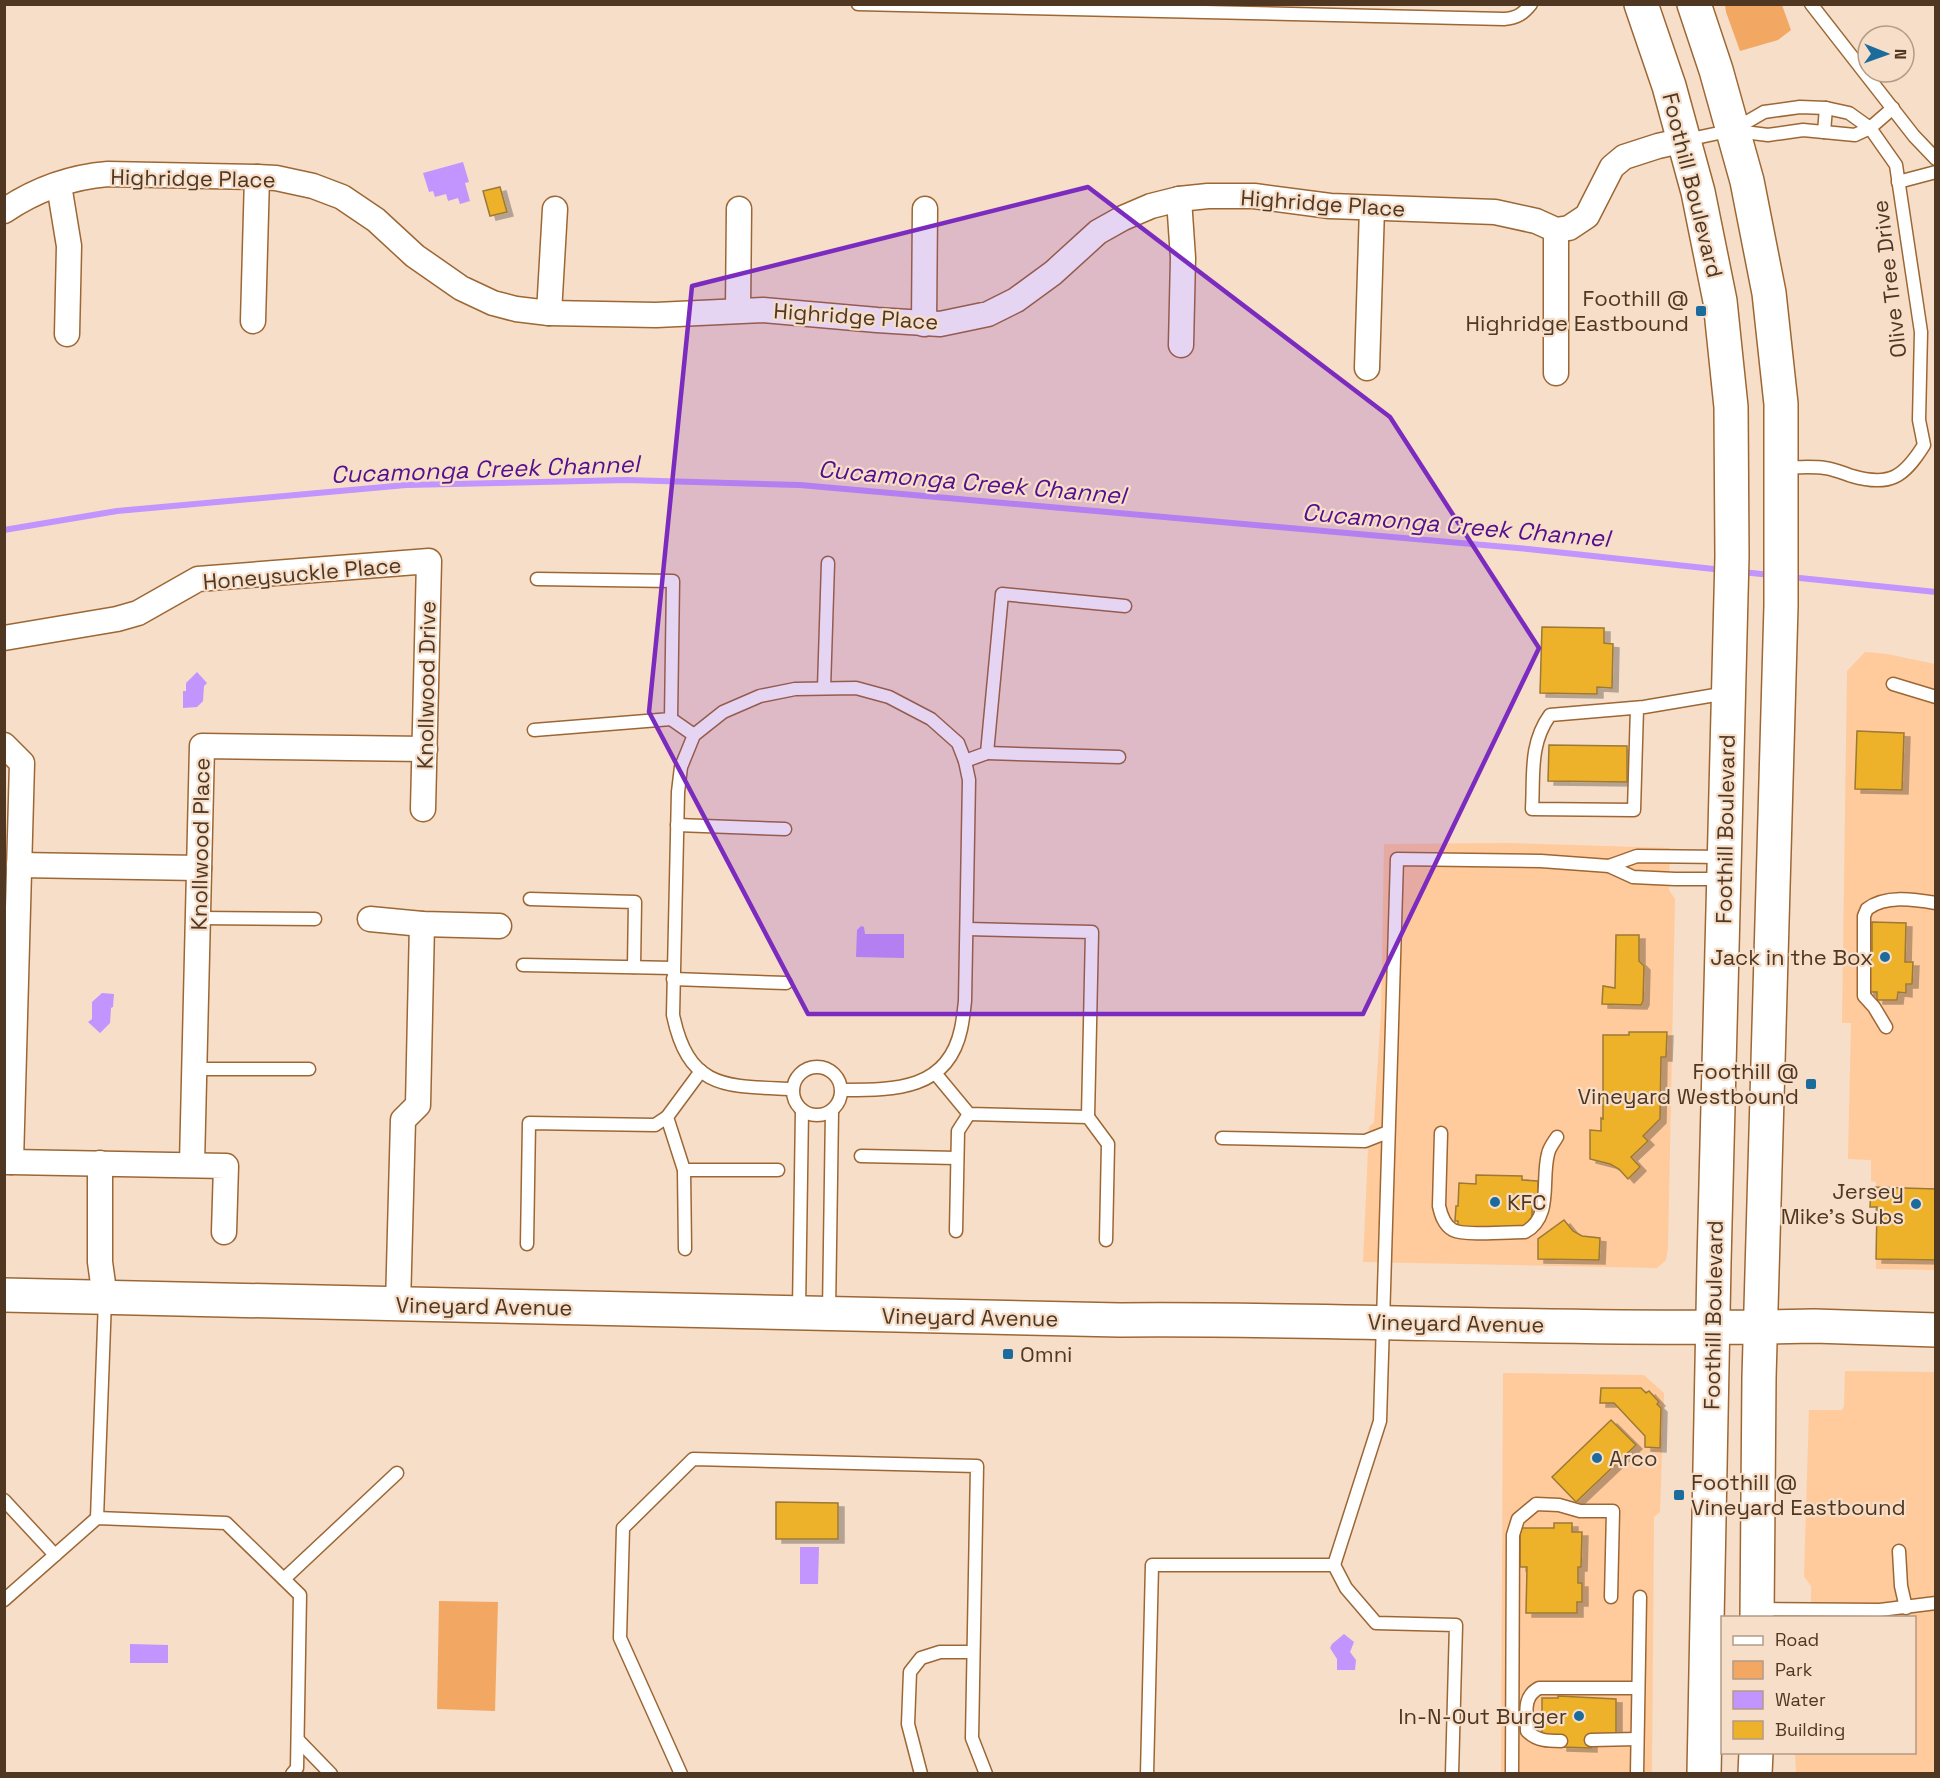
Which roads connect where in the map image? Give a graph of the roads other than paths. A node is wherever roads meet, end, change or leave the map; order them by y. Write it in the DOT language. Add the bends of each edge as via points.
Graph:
graph roads {
  1 [pos="858,4"];
  2 [pos="1374,4"];
  3 [pos="1531,4"];
  4 [pos="1641,4"];
  5 [pos="1694,4"];
  6 [pos="1812,4"];
  7 [pos="930,5"];
  8 [pos="1380,16"];
  9 [pos="1826,108"];
  10 [pos="1893,108"];
  11 [pos="1870,128"];
  12 [pos="1733,130"];
  13 [pos="1824,132"];
  14 [pos="1685,140"];
  15 [pos="1935,159"];
  16 [pos="1935,172"];
  17 [pos="256,177"];
  18 [pos="1898,182"];
  19 [pos="59,185"];
  20 [pos="1179,199"];
  21 [pos="1372,208"];
  22 [pos="555,209"];
  23 [pos="739,209"];
  24 [pos="925,209"];
  25 [pos="4,211"];
  26 [pos="1556,230"];
  27 [pos="738,310"];
  28 [pos="549,313"];
  29 [pos="253,321"];
  30 [pos="924,324"];
  31 [pos="67,334"];
  32 [pos="1181,345"];
  33 [pos="1367,368"];
  34 [pos="1556,374"];
  35 [pos="1930,446"];
  36 [pos="1782,467"];
  37 [pos="429,561"];
  38 [pos="828,562"];
  39 [pos="537,579"];
  40 [pos="1125,606"];
  41 [pos="4,638"];
  42 [pos="1893,684"];
  43 [pos="824,688"];
  44 [pos="1728,693"];
  45 [pos="1935,697"];
  46 [pos="1637,708"];
  47 [pos="671,719"];
  48 [pos="534,730"];
  49 [pos="694,735"];
  50 [pos="4,745"];
  51 [pos="424,749"];
  52 [pos="987,753"];
  53 [pos="1119,757"];
  54 [pos="965,761"];
  55 [pos="423,809"];
  56 [pos="677,825"];
  57 [pos="784,829"];
  58 [pos="19,865"];
  59 [pos="1609,866"];
  60 [pos="199,868"];
  61 [pos="1724,868"];
  62 [pos="530,899"];
  63 [pos="1935,903"];
  64 [pos="11,912"];
  65 [pos="198,918"];
  66 [pos="370,918"];
  67 [pos="315,919"];
  68 [pos="422,924"];
  69 [pos="499,926"];
  70 [pos="967,930"];
  71 [pos="523,964"];
  72 [pos="634,967"];
  73 [pos="673,973"];
  74 [pos="786,983"];
  75 [pos="1886,1027"];
  76 [pos="9,1064"];
  77 [pos="194,1069"];
  78 [pos="309,1069"];
  79 [pos="701,1071"];
  80 [pos="935,1073"];
  81 [pos="793,1089"];
  82 [pos="842,1090"];
  83 [pos="802,1110"];
  84 [pos="832,1111"];
  85 [pos="969,1114"];
  86 [pos="668,1117"];
  87 [pos="1088,1117"];
  88 [pos="1388,1132"];
  89 [pos="1441,1133"];
  90 [pos="1557,1137"];
  91 [pos="1222,1138"];
  92 [pos="861,1156"];
  93 [pos="957,1158"];
  94 [pos="8,1162"];
  95 [pos="100,1163"];
  96 [pos="192,1164"];
  97 [pos="684,1170"];
  98 [pos="778,1170"];
  99 [pos="957,1231"];
  100 [pos="224,1232"];
  101 [pos="1106,1240"];
  102 [pos="527,1244"];
  103 [pos="685,1249"];
  104 [pos="4,1295"];
  105 [pos="105,1298"];
  106 [pos="398,1305"];
  107 [pos="814,1313"];
  108 [pos="1383,1321"];
  109 [pos="1762,1327"];
  110 [pos="1712,1328"];
  111 [pos="1935,1330"];
  112 [pos="397,1473"];
  113 [pos="4,1500"];
  114 [pos="97,1518"];
  115 [pos="1899,1551"];
  116 [pos="55,1554"];
  117 [pos="1334,1565"];
  118 [pos="284,1579"];
  119 [pos="1611,1597"];
  120 [pos="1640,1597"];
  121 [pos="4,1600"];
  122 [pos="1935,1603"];
  123 [pos="1906,1608"];
  124 [pos="1757,1613"];
  125 [pos="972,1652"];
  126 [pos="1638,1688"];
  127 [pos="298,1740"];
  128 [pos="1591,1740"];
  129 [pos="1637,1740"];
  130 [pos="1561,1741"];
  131 [pos="1756,1754"];
  132 [pos="292,1773"];
  133 [pos="331,1773"];
  134 [pos="681,1773"];
  135 [pos="921,1773"];
  136 [pos="986,1773"];
  137 [pos="1146,1773"];
  138 [pos="1452,1773"];
  139 [pos="1512,1773"];
  140 [pos="1637,1773"];
  141 [pos="1704,1773"];
  142 [pos="1755,1773"];
  1 -- 7 [label="lane"];
  2 -- 8 [label="lane"];
  3 -- 8 [label="lane" via="1515,18 1504,19"];
  4 -- 14 [label="main road, Foothill Boulevard"];
  5 -- 12 [label="main road"];
  6 -- 10 [label="lane"];
  7 -- 8 [label="lane"];
  9 -- 11 [label="lane" via="1857,117"];
  9 -- 12 [label="lane" via="1764,112"];
  9 -- 13 [label="lane"];
  10 -- 11 [label="lane"];
  10 -- 15 [label="lane"];
  11 -- 13 [label="lane" via="1855,135"];
  11 -- 18 [label="lane, Olive Tree Drive" via="1896,165"];
  12 -- 13 [label="lane" via="1768,135 1803,130"];
  12 -- 14 [label="lane"];
  12 -- 36 [label="main road" via="1769,293 1781,404"];
  14 -- 26 [label="street" via="1624,157 1612,167 1587,216 1569,228"];
  14 -- 44 [label="main road, Foothill Boulevard" via="1720,301 1731,407"];
  16 -- 18 [label="lane"];
  17 -- 19 [label="street, Highridge Place" via="108,174"];
  17 -- 28 [label="street, Highridge Place" via="304,184 342,197 461,288 493,303"];
  17 -- 29 [label="street"];
  18 -- 35 [label="lane, Olive Tree Drive" via="1921,332 1919,420"];
  19 -- 25 [label="street, Highridge Place"];
  19 -- 31 [label="street" via="69,246"];
  20 -- 21 [label="street, Highridge Place" via="1254,196"];
  20 -- 30 [label="street, Highridge Place" via="1151,206 1098,232 1053,273 1016,300 988,314"];
  20 -- 32 [label="street" via="1183,258"];
  21 -- 26 [label="street, Highridge Place" via="1495,213 1536,221"];
  21 -- 33 [label="street"];
  22 -- 28 [label="street"];
  23 -- 27 [label="street"];
  24 -- 30 [label="street"];
  26 -- 34 [label="street"];
  27 -- 28 [label="street, Highridge Place" via="656,315"];
  27 -- 30 [label="street, Highridge Place"];
  35 -- 36 [label="lane, Olive Tree Drive" via="1906,470 1884,480 1827,468"];
  36 -- 109 [label="main road"];
  37 -- 41 [label="street, Honeysuckle Place" via="198,579 138,613"];
  37 -- 51 [label="street, Knollwood Drive"];
  38 -- 43 [label="lane"];
  39 -- 47 [label="lane" via="674,581"];
  40 -- 52 [label="lane" via="1002,594"];
  42 -- 45 [label="lane"];
  43 -- 49 [label="lane" via="760,696 723,712"];
  43 -- 54 [label="lane" via="856,688 889,697 931,719 958,743"];
  44 -- 46 [label="lane"];
  44 -- 61 [label="main road, Foothill Boulevard"];
  46 -- 46 [label="lane" via="1550,715 1535,745 1532,809 1634,810"];
  47 -- 48 [label="lane"];
  47 -- 49 [label="lane"];
  49 -- 56 [label="lane" via="681,767"];
  50 -- 58 [label="street" via="22,763"];
  51 -- 55 [label="street, Knollwood Drive"];
  51 -- 60 [label="street, Knollwood Place" via="202,746"];
  52 -- 53 [label="lane"];
  52 -- 54 [label="lane"];
  54 -- 70 [label="lane" via="969,780"];
  56 -- 57 [label="lane"];
  56 -- 73 [label="lane"];
  58 -- 60 [label="street"];
  58 -- 64 [label="street"];
  59 -- 61 [label="lane" via="1637,856"];
  59 -- 61 [label="lane" via="1633,877 1675,879"];
  59 -- 88 [label="lane" via="1398,859"];
  60 -- 65 [label="street, Knollwood Place"];
  61 -- 110 [label="main road, Foothill Boulevard"];
  62 -- 72 [label="lane" via="635,902"];
  63 -- 75 [label="lane" via="1883,900 1867,909 1864,916 1864,996"];
  64 -- 76 [label="street"];
  65 -- 67 [label="lane"];
  65 -- 77 [label="street, Knollwood Place"];
  66 -- 68 [label="street"];
  68 -- 69 [label="street"];
  68 -- 106 [label="street" via="418,1105 404,1120"];
  70 -- 80 [label="lane" via="961,1031 949,1059"];
  70 -- 87 [label="lane" via="1092,932"];
  71 -- 72 [label="lane"];
  72 -- 73 [label="lane"];
  73 -- 74 [label="lane"];
  73 -- 79 [label="lane" via="677,1036 688,1058"];
  76 -- 94 [label="street"];
  77 -- 78 [label="lane"];
  77 -- 96 [label="street, Knollwood Place"];
  79 -- 81 [label="lane" via="737,1087"];
  79 -- 86 [label="lane"];
  80 -- 82 [label="lane" via="913,1085 889,1090"];
  80 -- 85 [label="lane"];
  81 -- 82 [label="lane" via="804,1071 818,1067 837,1076"];
  81 -- 83 [label="lane"];
  82 -- 84 [label="lane"];
  83 -- 84 [label="lane" via="820,1116"];
  83 -- 107 [label="lane"];
  84 -- 107 [label="lane"];
  85 -- 87 [label="lane"];
  85 -- 93 [label="lane" via="958,1131"];
  86 -- 97 [label="lane"];
  86 -- 102 [label="lane" via="656,1125 529,1123"];
  87 -- 101 [label="lane" via="1108,1144"];
  88 -- 91 [label="lane" via="1365,1141"];
  88 -- 108 [label="lane"];
  89 -- 90 [label="lane" via="1442,1217 1460,1232 1525,1232 1533,1228 1542,1212 1548,1152"];
  92 -- 93 [label="lane"];
  93 -- 99 [label="lane"];
  94 -- 95 [label="street"];
  95 -- 96 [label="street"];
  95 -- 105 [label="street" via="100,1262"];
  96 -- 100 [label="street" via="226,1166"];
  97 -- 98 [label="lane"];
  97 -- 103 [label="lane"];
  104 -- 105 [label="main road, Vineyard Avenue"];
  105 -- 106 [label="main road, Vineyard Avenue"];
  105 -- 114 [label="lane"];
  106 -- 107 [label="main road, Vineyard Avenue"];
  107 -- 108 [label="main road, Vineyard Avenue"];
  108 -- 110 [label="main road, Vineyard Avenue"];
  108 -- 117 [label="lane" via="1380,1420"];
  109 -- 110 [label="main road, Vineyard Avenue"];
  109 -- 111 [label="main road, Vineyard Avenue"];
  109 -- 124 [label="main road"];
  110 -- 141 [label="main road, Foothill Boulevard"];
  112 -- 118 [label="lane"];
  113 -- 116 [label="lane"];
  114 -- 116 [label="lane"];
  114 -- 118 [label="lane" via="226,1523"];
  115 -- 123 [label="lane"];
  116 -- 121 [label="lane"];
  117 -- 137 [label="lane" via="1152,1565"];
  117 -- 138 [label="lane" via="1346,1588 1376,1623 1456,1625"];
  118 -- 127 [label="lane" via="300,1595"];
  119 -- 139 [label="lane" via="1613,1511 1536,1504 1518,1519 1513,1535"];
  120 -- 126 [label="lane"];
  122 -- 123 [label="lane"];
  123 -- 124 [label="lane"];
  125 -- 134 [label="lane" via="977,1466 693,1459 623,1528 620,1638"];
  125 -- 135 [label="lane" via="940,1652 921,1658 910,1672 908,1724"];
  125 -- 136 [label="lane" via="972,1738"];
  126 -- 129 [label="lane"];
  126 -- 130 [label="lane" via="1539,1688 1531,1693 1527,1731 1544,1741"];
  127 -- 132 [label="lane" via="297,1768"];
  127 -- 133 [label="lane"];
  128 -- 129 [label="lane"];
  129 -- 140 [label="lane"];
  131 -- 142 [label="main road"];
}
